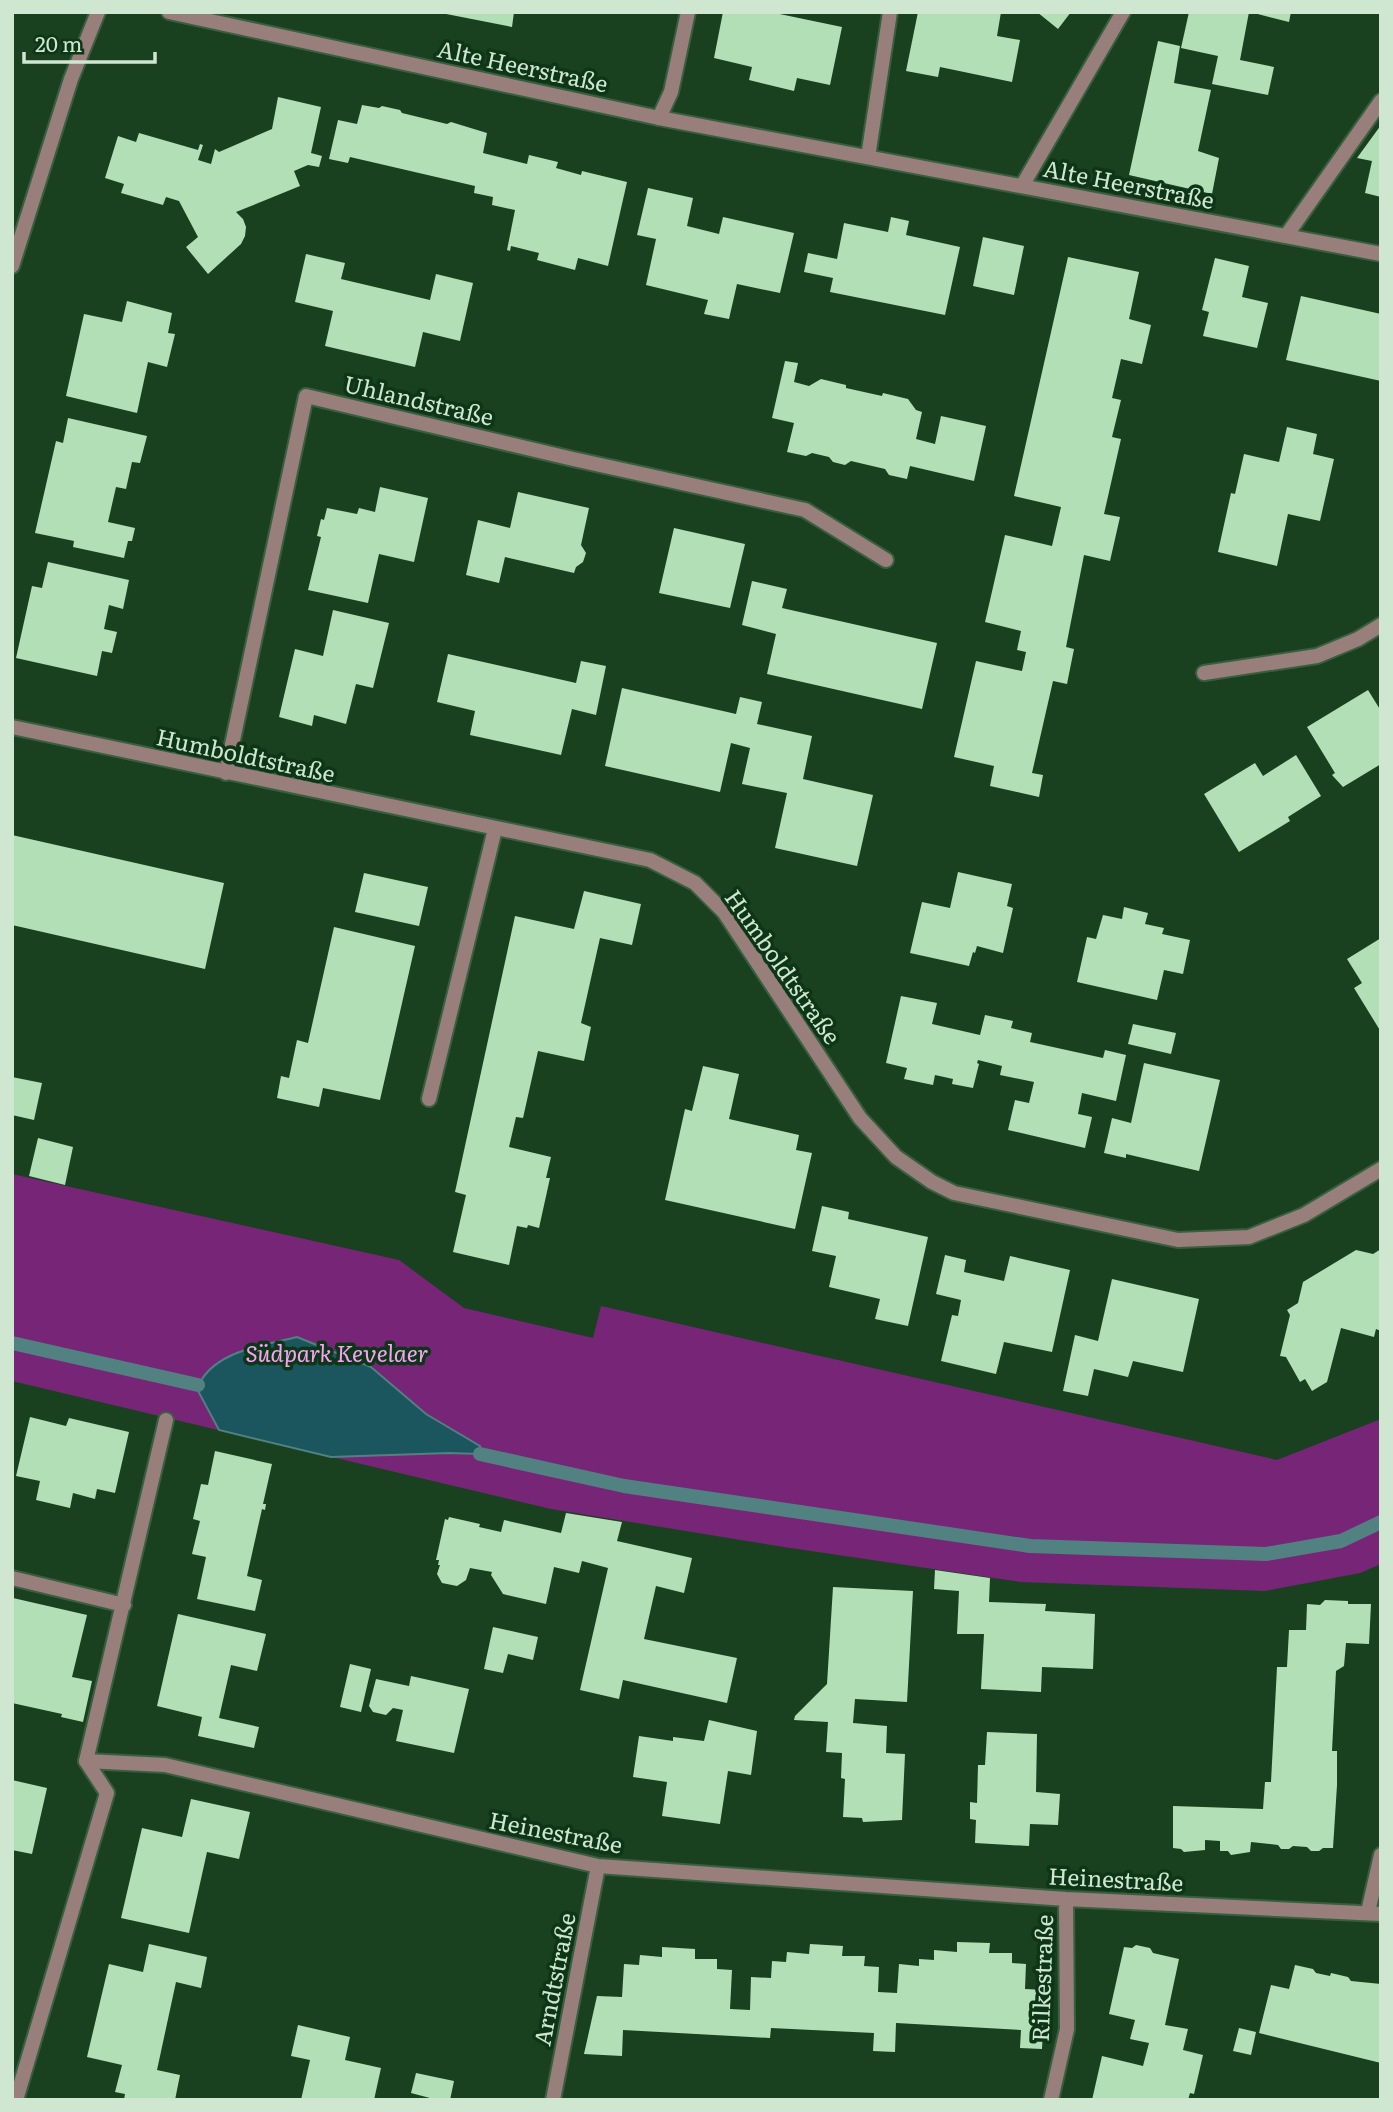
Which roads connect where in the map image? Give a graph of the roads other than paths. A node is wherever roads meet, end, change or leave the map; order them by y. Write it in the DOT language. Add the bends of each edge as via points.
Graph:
graph roads {
  1 [pos="98,12"];
  2 [pos="169,12"];
  3 [pos="688,12"];
  4 [pos="890,12"];
  5 [pos="1123,12"];
  6 [pos="1381,101"];
  7 [pos="659,118"];
  8 [pos="868,157"];
  9 [pos="1022,186"];
  10 [pos="1286,236"];
  11 [pos="1381,254"];
  12 [pos="12,266"];
  13 [pos="886,560"];
  14 [pos="1381,625"];
  15 [pos="1204,673"];
  16 [pos="12,727"];
  17 [pos="226,773"];
  18 [pos="495,829"];
  19 [pos="429,1099"];
  20 [pos="1381,1169"];
  21 [pos="166,1420"];
  22 [pos="12,1578"];
  23 [pos="124,1605"];
  24 [pos="86,1761"];
  25 [pos="1381,1854"];
  26 [pos="598,1866"];
  27 [pos="1066,1899"];
  28 [pos="1375,1913"];
  29 [pos="16,2100"];
  30 [pos="553,2100"];
  31 [pos="1051,2100"];
  1 -- 12 [label="street" via="71,79"];
  2 -- 7 [label="street, Alte Heerstraße"];
  3 -- 7 [label="street" via="671,92"];
  4 -- 8 [label="street"];
  5 -- 9 [label="street"];
  6 -- 10 [label="street"];
  7 -- 8 [label="street, Alte Heerstraße"];
  8 -- 9 [label="street, Alte Heerstraße"];
  9 -- 10 [label="street, Alte Heerstraße"];
  10 -- 11 [label="street, Alte Heerstraße"];
  13 -- 17 [label="street, Uhlandstraße" via="805,510 306,396"];
  14 -- 15 [label="street" via="1317,656"];
  16 -- 17 [label="street, Humboldtstraße"];
  17 -- 18 [label="street, Humboldtstraße"];
  18 -- 19 [label="street"];
  18 -- 20 [label="street, Humboldtstraße" via="650,860 695,883 724,912 860,1118 896,1157 954,1193 1178,1240 1249,1237 1304,1215"];
  21 -- 23 [label="street"];
  22 -- 23 [label="street"];
  23 -- 24 [label="street"];
  24 -- 26 [label="street, Heinestraße" via="164,1765"];
  24 -- 29 [label="street" via="107,1793"];
  25 -- 28 [label="street"];
  26 -- 27 [label="street, Heinestraße"];
  26 -- 30 [label="street, Arndtstraße"];
  27 -- 28 [label="street, Heinestraße"];
  27 -- 31 [label="street, Rilkestraße" via="1067,2029"];
}
